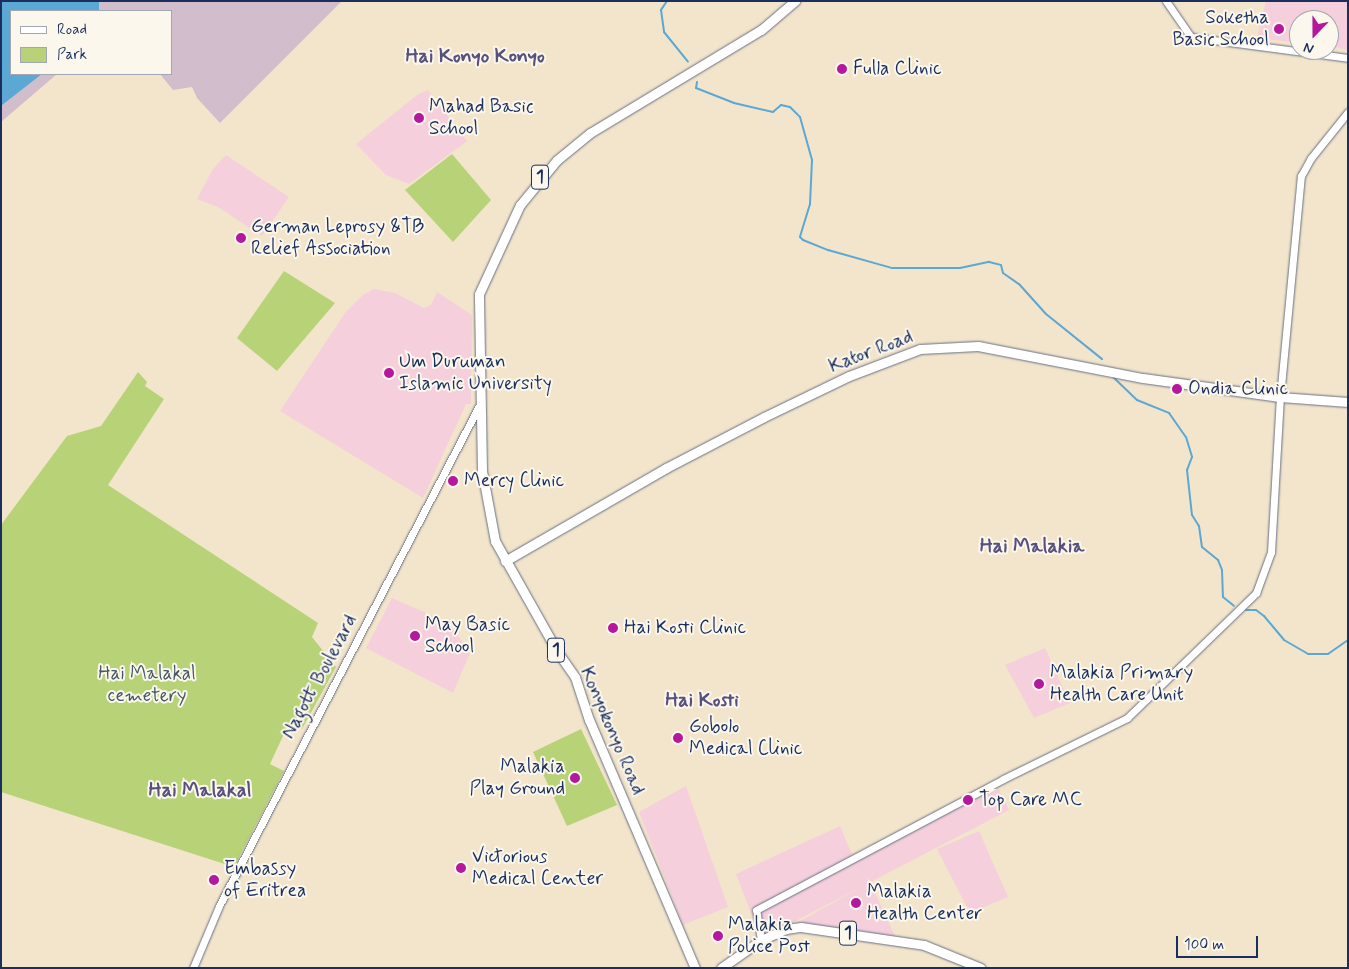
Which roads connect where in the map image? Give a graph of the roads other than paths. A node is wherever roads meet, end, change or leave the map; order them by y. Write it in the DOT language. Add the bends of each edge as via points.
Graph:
graph roads {
  1 [pos="795,1"];
  2 [pos="1166,1"];
  3 [pos="1348,58"];
  4 [pos="1348,112"];
  5 [pos="1280,397"];
  6 [pos="1348,402"];
  7 [pos="480,403"];
  8 [pos="505,561"];
  9 [pos="761,940"];
  10 [pos="193,968"];
  11 [pos="695,968"];
  12 [pos="721,968"];
  13 [pos="981,968"];
  1 -- 7 [label="main road, Konyokonyo Road / 1" via="760,30 708,59 577,143 542,174 520,205 479,294"];
  2 -- 3 [label="street" via="1191,37"];
  4 -- 5 [label="street" via="1310,158 1301,176"];
  5 -- 6 [label="main road, Kator Road"];
  5 -- 8 [label="main road, Kator Road" via="1126,375 978,346 920,349 849,376 764,417 666,468"];
  5 -- 9 [label="street" via="1271,552 1256,593 1127,718 1003,779 756,910"];
  7 -- 8 [label="main road, Konyokonyo Road / 1" via="484,491 495,542"];
  7 -- 10 [label="street, Nagott Boulevard" via="219,906"];
  8 -- 11 [label="main road, Konyokonyo Road / 1" via="575,677 590,720"];
  9 -- 12 [label="main road, 1"];
  9 -- 13 [label="main road, 1" via="786,929 801,927 924,946"];
}
